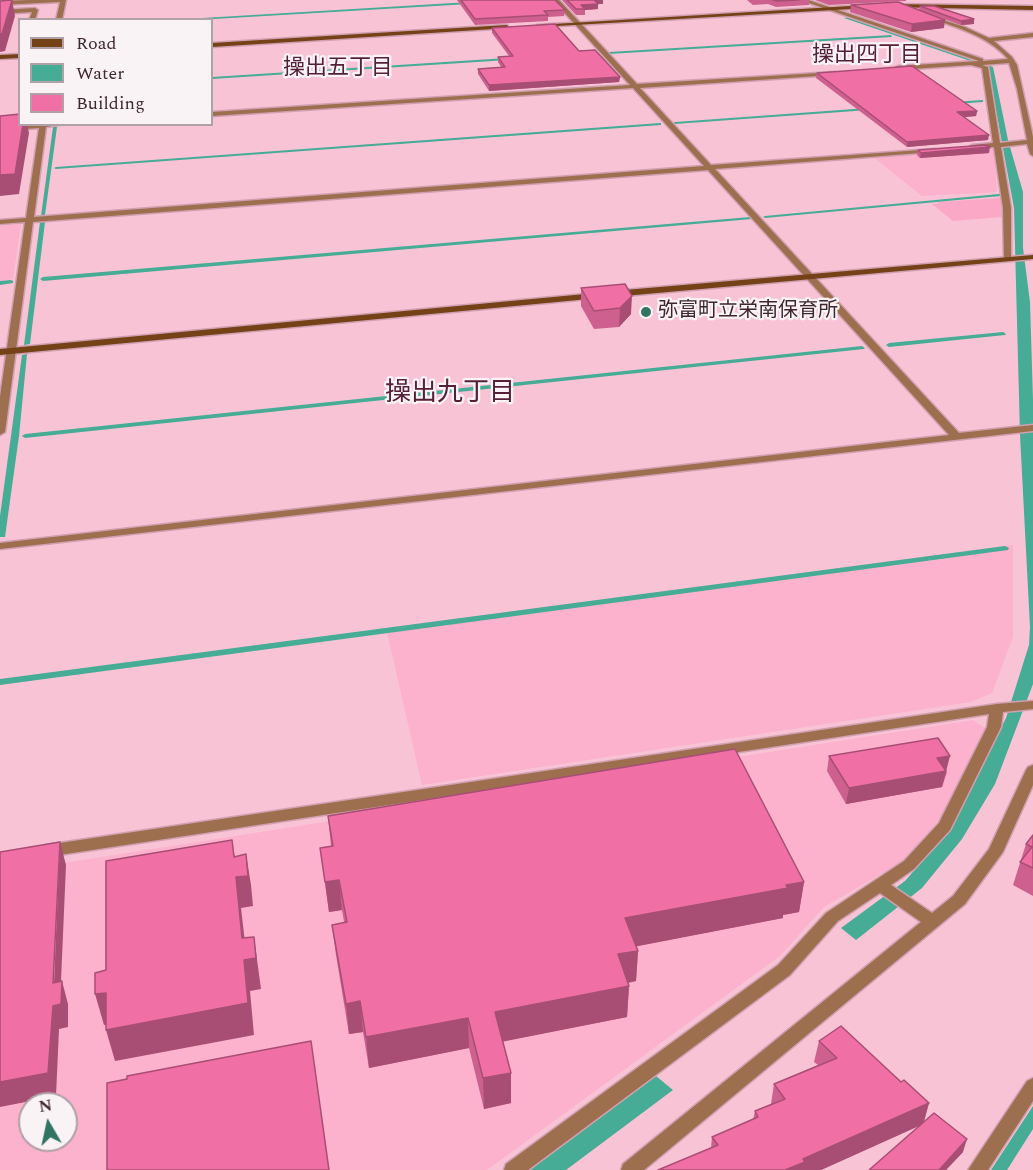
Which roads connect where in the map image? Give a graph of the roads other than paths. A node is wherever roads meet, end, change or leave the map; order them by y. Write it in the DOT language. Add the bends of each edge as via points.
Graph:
graph roads {
  1 [pos="61,0"];
  2 [pos="556,0"];
  3 [pos="803,0"];
  4 [pos="0,3"];
  5 [pos="885,4"];
  6 [pos="895,5"];
  7 [pos="873,7"];
  8 [pos="1033,8"];
  9 [pos="830,9"];
  10 [pos="0,12"];
  11 [pos="33,18"];
  12 [pos="59,18"];
  13 [pos="577,23"];
  14 [pos="530,26"];
  15 [pos="518,27"];
  16 [pos="1033,35"];
  17 [pos="987,40"];
  18 [pos="213,45"];
  19 [pos="18,56"];
  20 [pos="0,57"];
  21 [pos="1011,61"];
  22 [pos="988,63"];
  23 [pos="972,64"];
  24 [pos="891,69"];
  25 [pos="844,72"];
  26 [pos="634,86"];
  27 [pos="213,114"];
  28 [pos="32,126"];
  29 [pos="43,126"];
  30 [pos="0,129"];
  31 [pos="1030,142"];
  32 [pos="998,145"];
  33 [pos="963,147"];
  34 [pos="940,149"];
  35 [pos="1033,154"];
  36 [pos="708,166"];
  37 [pos="29,220"];
  38 [pos="0,222"];
  39 [pos="1032,257"];
  40 [pos="1008,259"];
  41 [pos="808,276"];
  42 [pos="5,351"];
  43 [pos="1033,428"];
  44 [pos="0,432"];
  45 [pos="955,435"];
  46 [pos="0,546"];
  47 [pos="1033,705"];
  48 [pos="997,708"];
  49 [pos="1033,770"];
  50 [pos="35,852"];
  51 [pos="883,887"];
  52 [pos="933,922"];
  53 [pos="1033,1086"];
  54 [pos="513,1170"];
  55 [pos="630,1170"];
  56 [pos="977,1170"];
  1 -- 4 [label="street"];
  1 -- 12 [label="street"];
  2 -- 13 [label="street"];
  3 -- 9 [label="street"];
  5 -- 6 [label="street"];
  6 -- 8 [label="street"];
  6 -- 17 [label="street"];
  7 -- 9 [label="street"];
  9 -- 13 [label="street"];
  9 -- 22 [label="street"];
  10 -- 11 [label="street" via="35,10"];
  13 -- 14 [label="street"];
  13 -- 26 [label="street"];
  15 -- 18 [label="street"];
  16 -- 17 [label="street"];
  17 -- 21 [label="street"];
  19 -- 20 [label="street"];
  21 -- 22 [label="street"];
  21 -- 31 [label="street"];
  22 -- 23 [label="street"];
  23 -- 24 [label="street"];
  23 -- 32 [label="street" via="984,67"];
  25 -- 26 [label="street"];
  26 -- 27 [label="street"];
  26 -- 36 [label="street"];
  28 -- 30 [label="street"];
  29 -- 37 [label="street"];
  31 -- 32 [label="street"];
  31 -- 35 [label="street"];
  32 -- 33 [label="street"];
  32 -- 40 [label="street" via="1007,207"];
  34 -- 36 [label="street"];
  36 -- 37 [label="street"];
  36 -- 41 [label="street"];
  37 -- 38 [label="street"];
  37 -- 42 [label="street"];
  39 -- 40 [label="street"];
  40 -- 41 [label="street"];
  41 -- 42 [label="street"];
  41 -- 45 [label="street"];
  42 -- 44 [label="street"];
  43 -- 45 [label="street"];
  45 -- 46 [label="street"];
  47 -- 48 [label="street"];
  48 -- 50 [label="street"];
  48 -- 51 [label="street" via="994,727 945,826"];
  49 -- 52 [label="street" via="995,852 959,900"];
  51 -- 52 [label="street"];
  51 -- 54 [label="street" via="832,917 784,970"];
  52 -- 55 [label="street"];
  53 -- 56 [label="street"];
}
